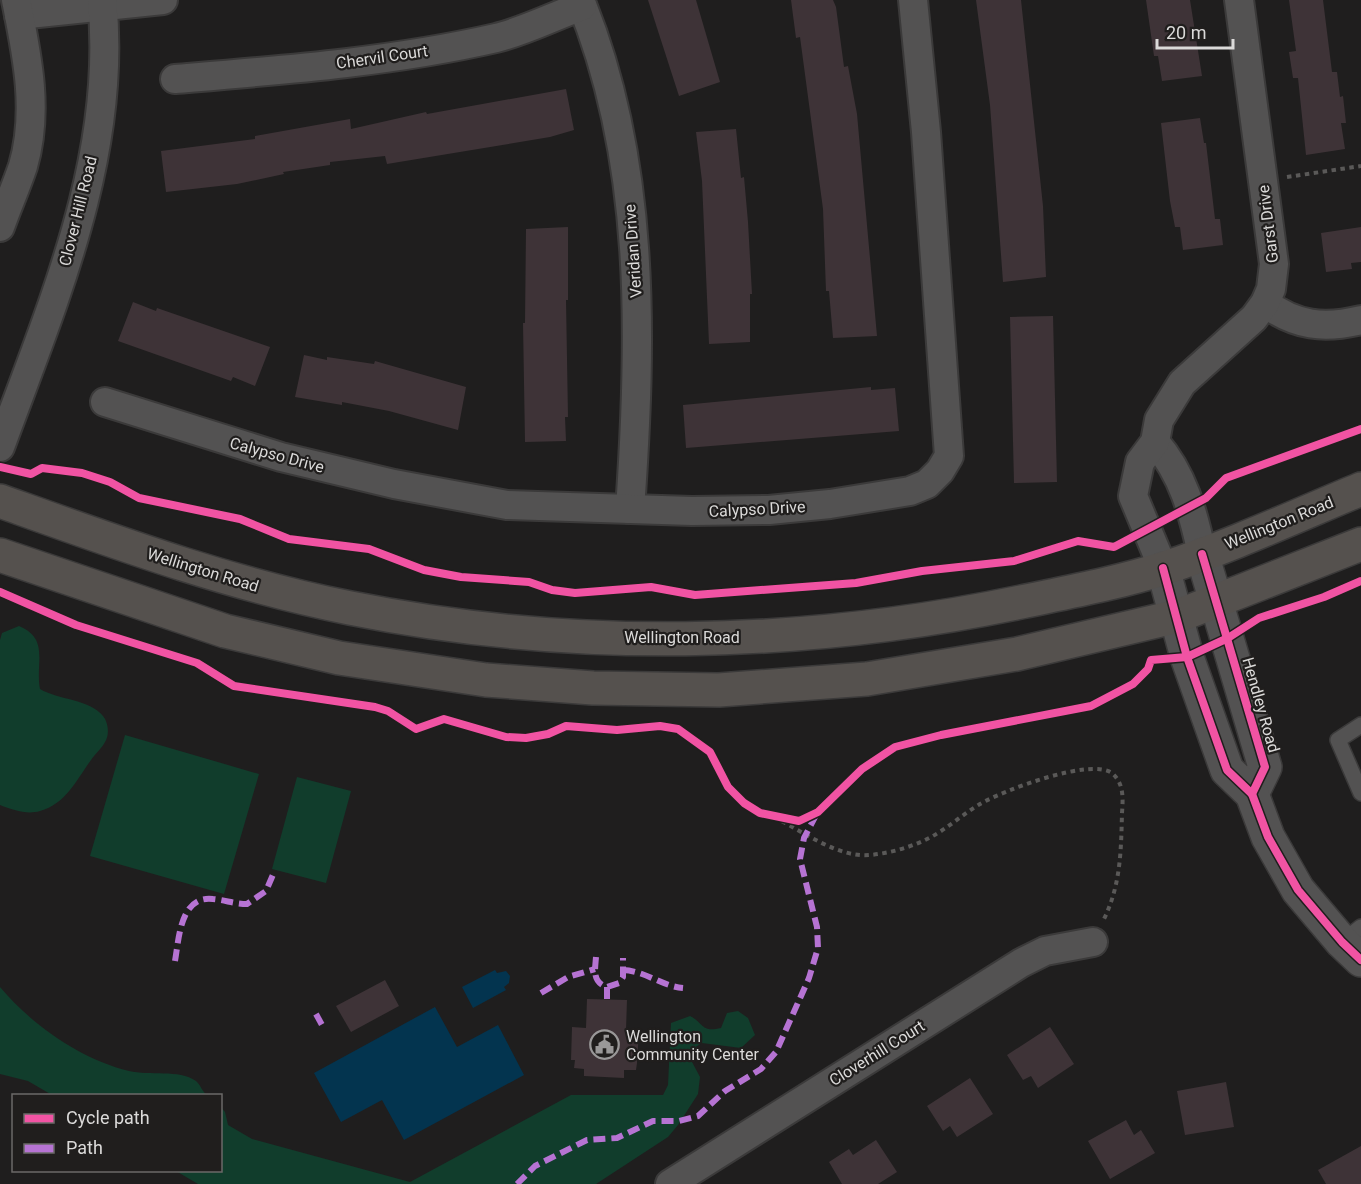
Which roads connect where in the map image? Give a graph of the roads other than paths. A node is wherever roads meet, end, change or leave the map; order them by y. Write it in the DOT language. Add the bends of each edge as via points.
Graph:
graph roads {
  1 [pos="163,0"];
  2 [pos="913,0"];
  3 [pos="1239,0"];
  4 [pos="581,3"];
  5 [pos="102,4"];
  6 [pos="17,8"];
  7 [pos="176,79"];
  8 [pos="0,227"];
  9 [pos="1265,303"];
  10 [pos="1361,320"];
  11 [pos="105,402"];
  12 [pos="1155,442"];
  13 [pos="0,447"];
  14 [pos="1361,489"];
  15 [pos="0,501"];
  16 [pos="630,509"];
  17 [pos="1361,544"];
  18 [pos="1202,554"];
  19 [pos="0,555"];
  20 [pos="1163,568"];
  21 [pos="1216,602"];
  22 [pos="1178,616"];
  23 [pos="1361,725"];
  24 [pos="1361,793"];
  25 [pos="1252,794"];
  26 [pos="1093,942"];
  27 [pos="1355,943"];
  28 [pos="670,1184"];
  1 -- 5 [label="street"];
  2 -- 16 [label="street, Calypso Drive" via="949,456 945,464 927,484 910,491 830,504 769,510"];
  3 -- 9 [label="street, Garst Drive" via="1274,264"];
  4 -- 7 [label="street, Chervil Court" via="499,37 291,70"];
  4 -- 16 [label="street, Veridan Drive" via="609,90 632,214 637,322"];
  5 -- 6 [label="street"];
  5 -- 13 [label="street, Clover Hill Road" via="100,108 85,196 74,239"];
  6 -- 8 [label="street" via="29,72 30,130 23,165"];
  9 -- 10 [label="street" via="1300,323 1329,326"];
  9 -- 12 [label="street, Garst Drive" via="1168,400"];
  11 -- 16 [label="street, Calypso Drive" via="281,458 394,484 507,505"];
  12 -- 18 [label="street" via="1171,460 1192,505"];
  12 -- 20 [label="street, Garst Drive" via="1140,462 1133,496"];
  14 -- 18 [label="main road, Wellington Road"];
  15 -- 20 [label="main road, Wellington Road" via="165,560 282,593 431,622 573,637 718,638 883,627 1073,591"];
  17 -- 21 [label="main road"];
  18 -- 20 [label="main road, Wellington Road"];
  18 -- 21 [label="street, Hendley Road"];
  19 -- 22 [label="main road" via="225,632 280,646 486,680 592,688 719,690 867,679 1017,654"];
  20 -- 22 [label="street"];
  21 -- 22 [label="main road"];
  21 -- 25 [label="street, Hendley Road" via="1265,767"];
  22 -- 25 [label="street" via="1187,657 1227,770"];
  23 -- 24 [label="lane" via="1338,740"];
  25 -- 27 [label="street" via="1293,882"];
  26 -- 28 [label="street, Cloverhill Court" via="1046,951 1021,963"];
}
